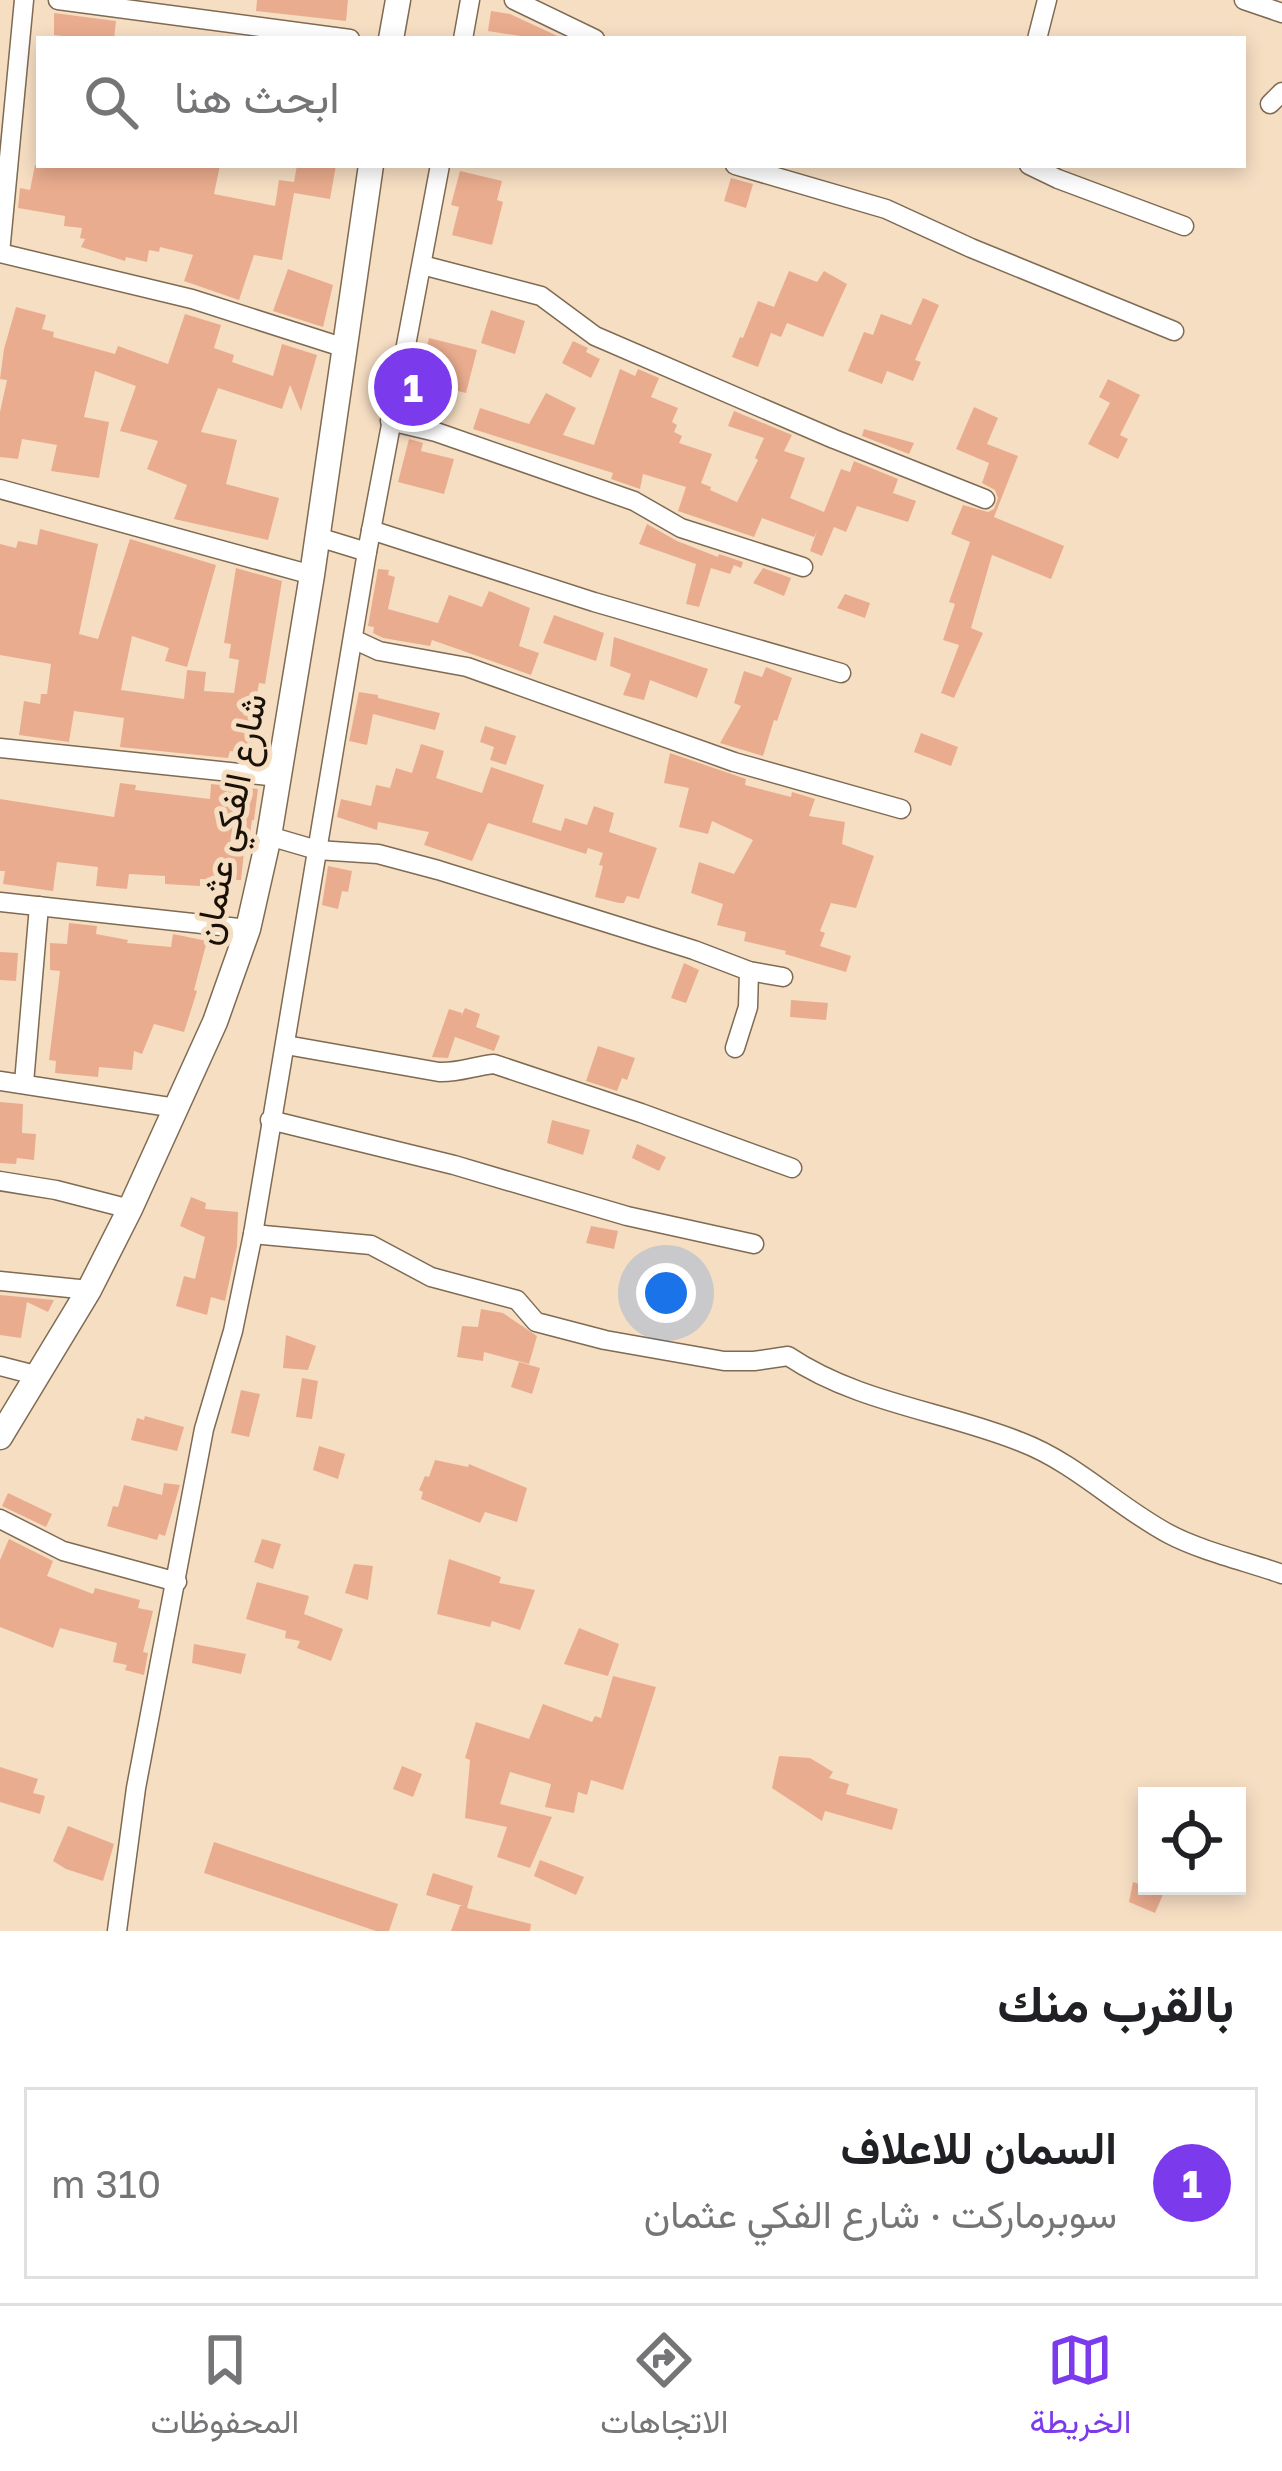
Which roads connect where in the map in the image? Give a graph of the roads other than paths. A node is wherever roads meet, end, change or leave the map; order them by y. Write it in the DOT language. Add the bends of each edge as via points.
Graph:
graph roads {
  1 [pos="24,0"];
  2 [pos="58,0"];
  3 [pos="398,0"];
  4 [pos="470,0"];
  5 [pos="514,0"];
  6 [pos="1047,0"];
  7 [pos="1244,0"];
  8 [pos="1282,13"];
  9 [pos="328,36"];
  10 [pos="392,36"];
  11 [pos="464,36"];
  12 [pos="589,36"];
  13 [pos="1038,36"];
  14 [pos="17,93"];
  15 [pos="36,96"];
  16 [pos="370,168"];
  17 [pos="439,168"];
  18 [pos="745,168"];
  19 [pos="1034,168"];
  20 [pos="1184,226"];
  21 [pos="0,253"];
  22 [pos="422,265"];
  23 [pos="1174,331"];
  24 [pos="345,348"];
  25 [pos="390,421"];
  26 [pos="0,489"];
  27 [pos="985,499"];
  28 [pos="371,530"];
  29 [pos="318,537"];
  30 [pos="367,552"];
  31 [pos="803,567"];
  32 [pos="312,575"];
  33 [pos="353,640"];
  34 [pos="841,673"];
  35 [pos="0,748"];
  36 [pos="278,777"];
  37 [pos="901,809"];
  38 [pos="269,836"];
  39 [pos="317,850"];
  40 [pos="0,902"];
  41 [pos="39,906"];
  42 [pos="248,929"];
  43 [pos="749,970"];
  44 [pos="784,977"];
  45 [pos="286,1045"];
  46 [pos="735,1048"];
  47 [pos="0,1081"];
  48 [pos="24,1083"];
  49 [pos="176,1108"];
  50 [pos="270,1120"];
  51 [pos="792,1168"];
  52 [pos="0,1181"];
  53 [pos="130,1210"];
  54 [pos="253,1234"];
  55 [pos="754,1244"];
  56 [pos="0,1281"];
  57 [pos="88,1289"];
  58 [pos="0,1366"];
  59 [pos="39,1376"];
  60 [pos="0,1437"];
  61 [pos="0,1519"];
  62 [pos="1282,1574"];
  63 [pos="177,1582"];
  64 [pos="117,1931"];
  1 -- 14 [label="street"];
  2 -- 9 [label="street"];
  3 -- 10 [label="street"];
  4 -- 11 [label="street"];
  5 -- 12 [label="street"];
  6 -- 13 [label="street"];
  7 -- 8 [label="street"];
  14 -- 15 [label="street"];
  14 -- 21 [label="street"];
  16 -- 24 [label="street, شارع الفكي عثمان"];
  17 -- 22 [label="street"];
  18 -- 23 [label="street" via="886,209"];
  19 -- 20 [label="street"];
  21 -- 24 [label="street" via="192,299"];
  22 -- 25 [label="street"];
  22 -- 27 [label="street" via="541,296 596,336"];
  24 -- 29 [label="street, شارع الفكي عثمان"];
  25 -- 28 [label="street"];
  25 -- 31 [label="street" via="613,493 681,527"];
  26 -- 32 [label="street"];
  28 -- 30 [label="street"];
  28 -- 34 [label="street"];
  29 -- 30 [label="street"];
  29 -- 32 [label="street, شارع الفكي عثمان"];
  30 -- 33 [label="street"];
  32 -- 36 [label="street, شارع الفكي عثمان"];
  33 -- 37 [label="street" via="467,667 734,762"];
  33 -- 39 [label="street"];
  35 -- 36 [label="street"];
  36 -- 38 [label="street, شارع الفكي عثمان"];
  38 -- 39 [label="street"];
  38 -- 42 [label="street, شارع الفكي عثمان"];
  39 -- 43 [label="street" via="378,854 438,870"];
  39 -- 45 [label="street"];
  40 -- 41 [label="street"];
  41 -- 42 [label="street"];
  41 -- 48 [label="street"];
  42 -- 49 [label="street, شارع الفكي عثمان"];
  43 -- 44 [label="street"];
  43 -- 46 [label="street"];
  45 -- 50 [label="street"];
  45 -- 51 [label="street" via="439,1072 494,1064"];
  47 -- 48 [label="street"];
  48 -- 49 [label="street"];
  49 -- 53 [label="street, شارع الفكي عثمان"];
  50 -- 54 [label="street"];
  50 -- 55 [label="street"];
  52 -- 53 [label="street"];
  53 -- 57 [label="street, شارع الفكي عثمان"];
  54 -- 62 [label="street" via="371,1245 431,1277 517,1300 536,1322 605,1340 724,1361 788,1357 879,1399 1024,1443 1170,1535"];
  54 -- 63 [label="street" via="204,1429"];
  56 -- 57 [label="street"];
  57 -- 59 [label="street, شارع الفكي عثمان"];
  58 -- 59 [label="street"];
  59 -- 60 [label="street, شارع الفكي عثمان"];
  61 -- 63 [label="street" via="64,1551"];
  63 -- 64 [label="street"];
}
